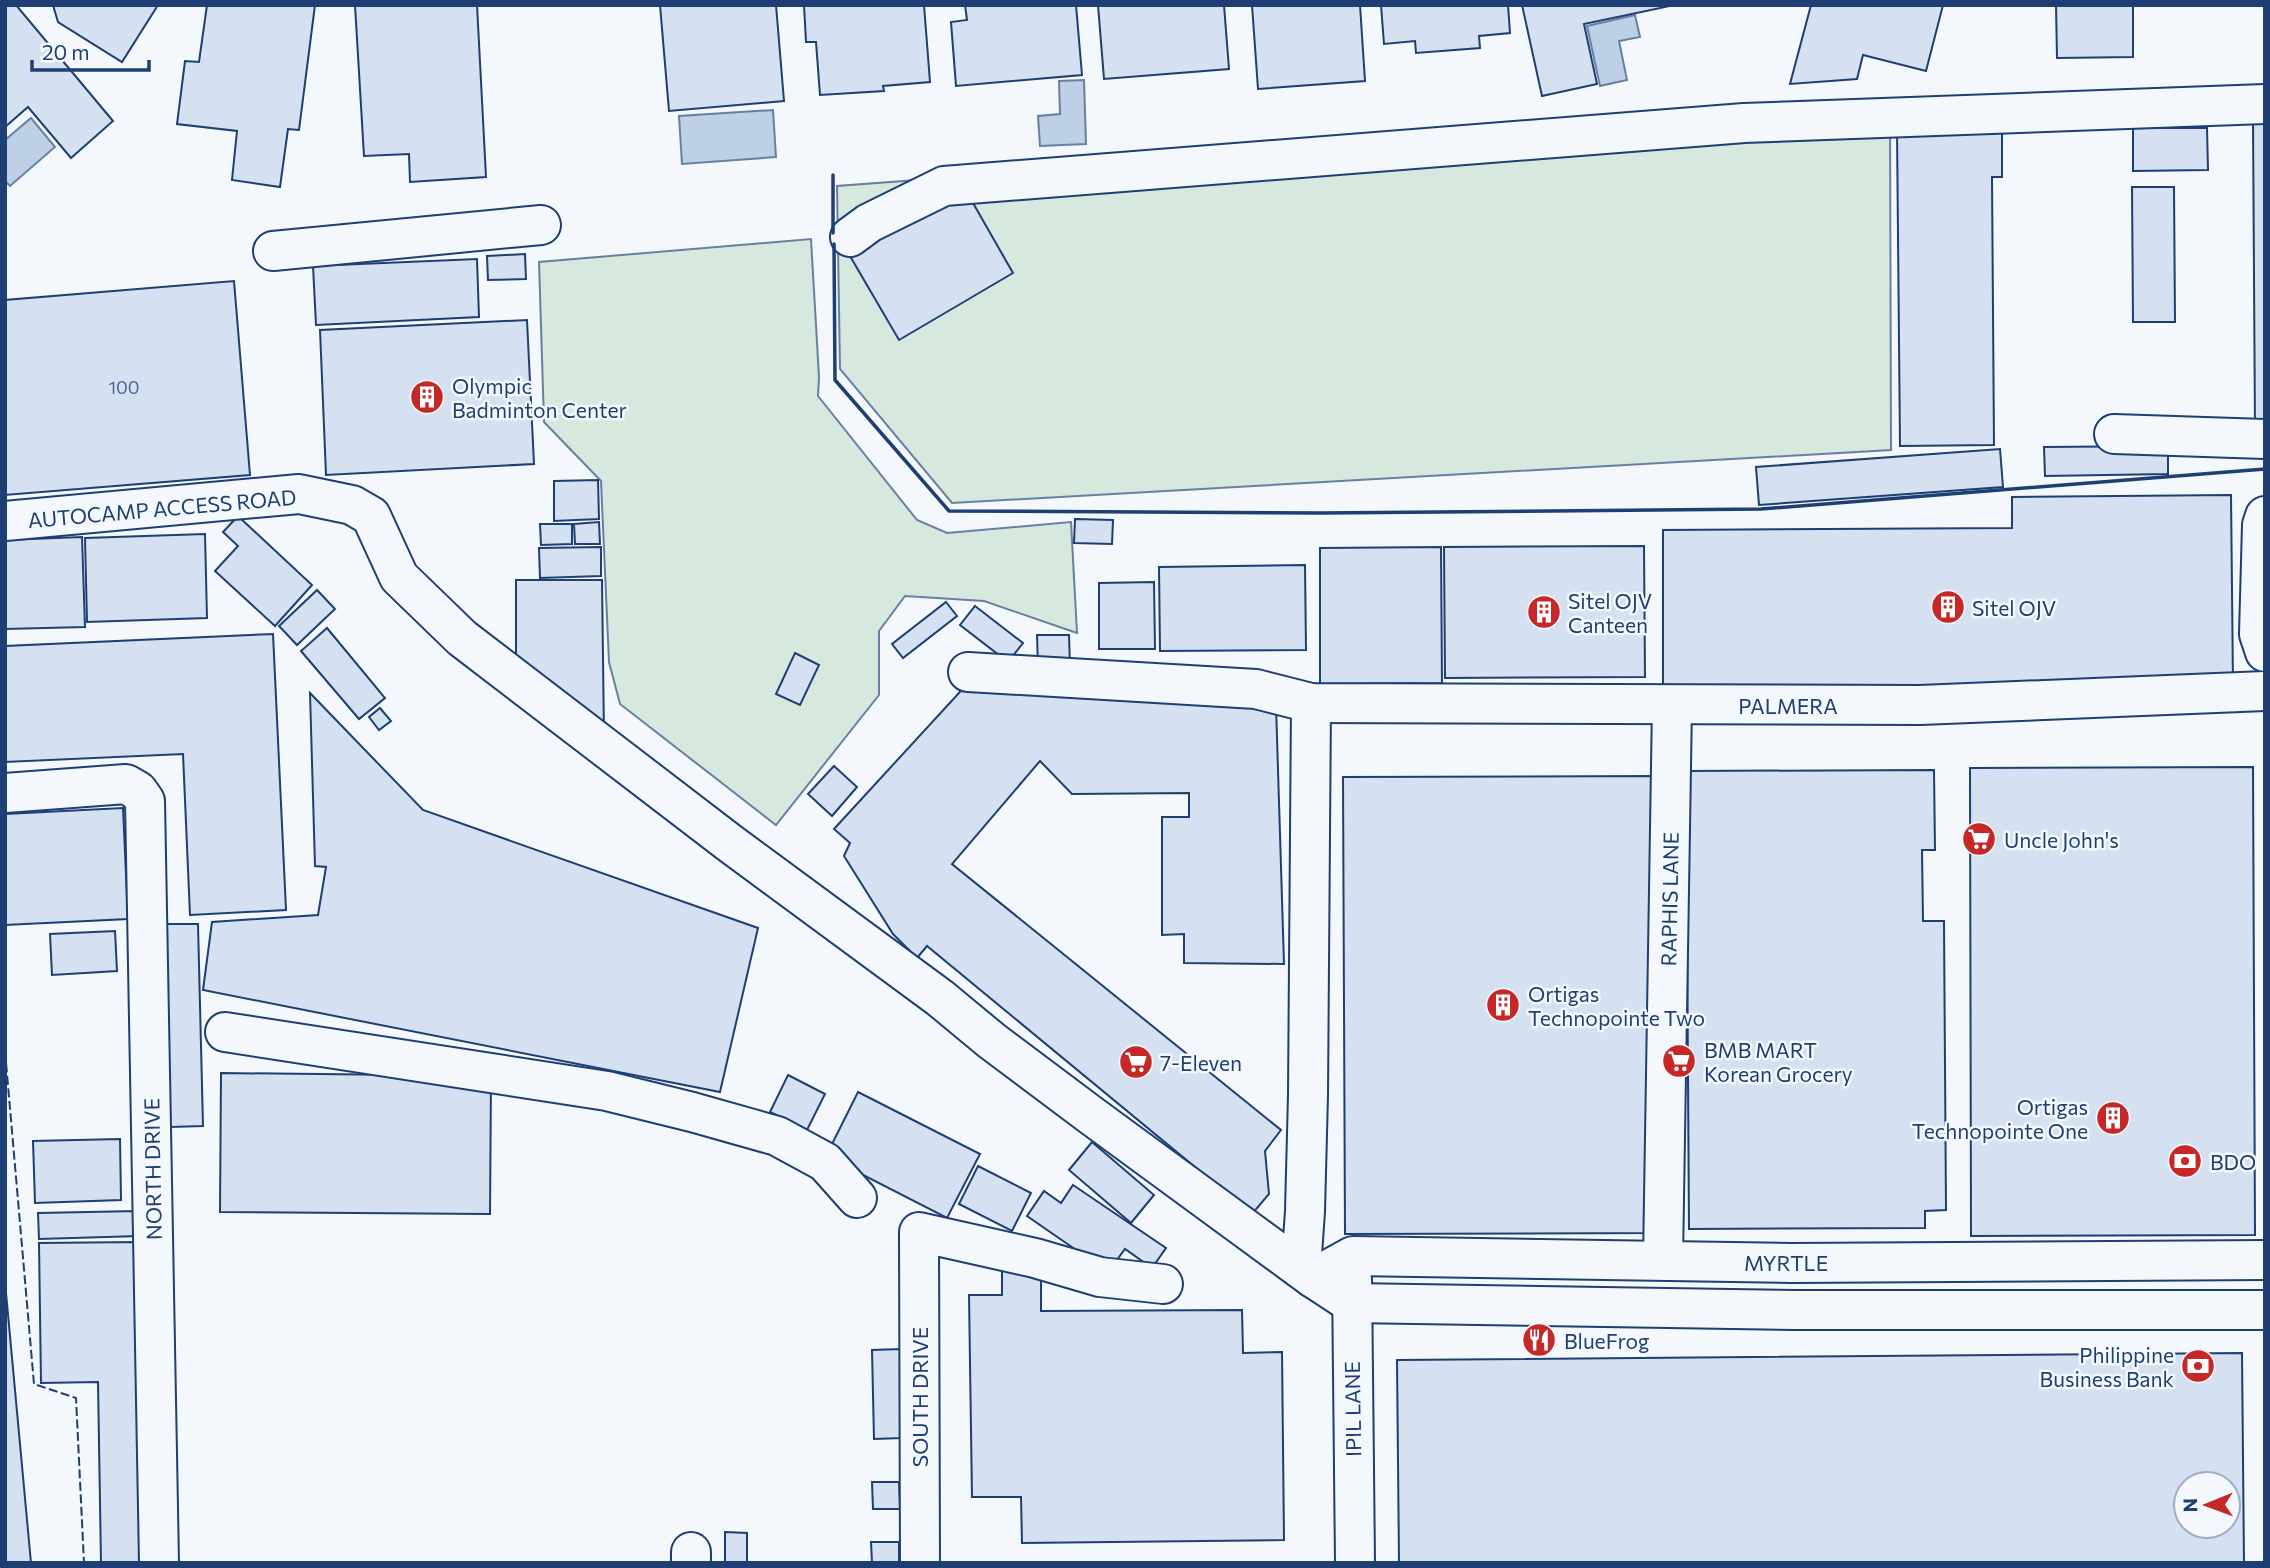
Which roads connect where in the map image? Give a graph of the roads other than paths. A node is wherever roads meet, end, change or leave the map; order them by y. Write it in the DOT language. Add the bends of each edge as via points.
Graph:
graph roads {
  1 [pos="2265,84"];
  2 [pos="2265,104"];
  3 [pos="2034,111"];
  4 [pos="541,225"];
  5 [pos="850,237"];
  6 [pos="273,251"];
  7 [pos="2114,434"];
  8 [pos="2265,439"];
  9 [pos="2265,516"];
  10 [pos="5,521"];
  11 [pos="2265,652"];
  12 [pos="968,672"];
  13 [pos="2265,691"];
  14 [pos="1311,704"];
  15 [pos="1672,705"];
  16 [pos="5,793"];
  17 [pos="225,1032"];
  18 [pos="857,1198"];
  19 [pos="1353,1256"];
  20 [pos="1663,1260"];
  21 [pos="2265,1260"];
  22 [pos="1307,1274"];
  23 [pos="1163,1284"];
  24 [pos="1351,1303"];
  25 [pos="2265,1310"];
  26 [pos="159,1563"];
  27 [pos="920,1563"];
  28 [pos="1355,1563"];
  1 -- 3 [label="lane" via="2064,85 2044,90"];
  2 -- 3 [label="lane"];
  3 -- 5 [label="lane" via="1744,123 944,186"];
  4 -- 6 [label="lane"];
  7 -- 8 [label="lane"];
  9 -- 11 [label="lane" via="2259,634"];
  10 -- 22 [label="lane, AUTOCAMP ACCESS ROAD" via="299,494 352,505 371,516 399,578 462,638"];
  12 -- 14 [label="lane, PALMERA" via="1256,689"];
  13 -- 15 [label="lane, PALMERA" via="1920,705"];
  14 -- 15 [label="lane, PALMERA"];
  14 -- 22 [label="lane"];
  15 -- 20 [label="lane, RAPHIS LANE"];
  16 -- 26 [label="lane, NORTH DRIVE" via="126,784 145,801"];
  17 -- 18 [label="lane" via="607,1091 692,1112 777,1136 825,1162"];
  19 -- 20 [label="lane, MYRTLE"];
  19 -- 22 [label="lane, MYRTLE"];
  19 -- 24 [label="lane, IPIL LANE"];
  20 -- 21 [label="lane, MYRTLE"];
  22 -- 24 [label="lane, AUTOCAMP ACCESS ROAD"];
  23 -- 27 [label="lane, SOUTH DRIVE" via="1100,1277 919,1232"];
  24 -- 25 [label="lane" via="1795,1310"];
  24 -- 28 [label="lane, IPIL LANE"];
}
